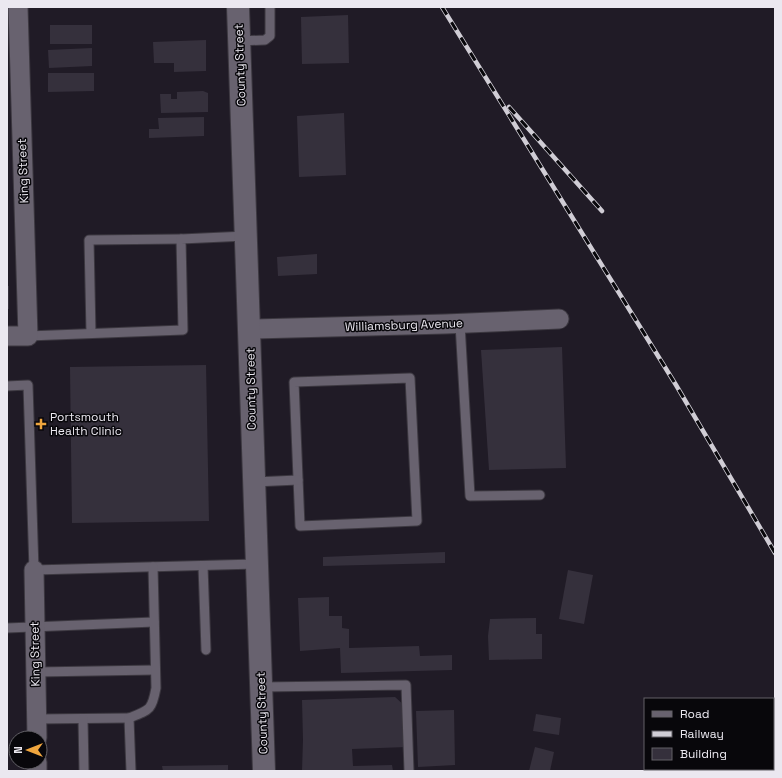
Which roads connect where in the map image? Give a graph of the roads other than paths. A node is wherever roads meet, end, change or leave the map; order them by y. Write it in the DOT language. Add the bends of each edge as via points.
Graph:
graph roads {
  1 [pos="18,7"];
  2 [pos="238,7"];
  3 [pos="270,7"];
  4 [pos="239,41"];
  5 [pos="246,236"];
  6 [pos="181,239"];
  7 [pos="559,319"];
  8 [pos="460,324"];
  9 [pos="250,329"];
  10 [pos="91,333"];
  11 [pos="7,336"];
  12 [pos="28,336"];
  13 [pos="7,386"];
  14 [pos="298,480"];
  15 [pos="253,482"];
  16 [pos="540,495"];
  17 [pos="256,564"];
  18 [pos="203,566"];
  19 [pos="153,567"];
  20 [pos="34,570"];
  21 [pos="154,622"];
  22 [pos="35,627"];
  23 [pos="7,628"];
  24 [pos="206,650"];
  25 [pos="155,670"];
  26 [pos="36,672"];
  27 [pos="260,687"];
  28 [pos="129,718"];
  29 [pos="36,719"];
  30 [pos="83,719"];
  31 [pos="37,730"];
  32 [pos="84,771"];
  33 [pos="131,771"];
  34 [pos="264,771"];
  35 [pos="409,771"];
  1 -- 12 [label="street, King Street"];
  2 -- 4 [label="street, County Street"];
  3 -- 4 [label="lane" via="270,36 265,40"];
  4 -- 5 [label="street, County Street"];
  5 -- 6 [label="lane"];
  5 -- 9 [label="street, County Street"];
  6 -- 10 [label="lane" via="183,330"];
  6 -- 10 [label="lane" via="89,240"];
  7 -- 8 [label="street, Williamsburg Avenue"];
  8 -- 9 [label="street, Williamsburg Avenue"];
  8 -- 16 [label="lane" via="470,496"];
  9 -- 15 [label="street, County Street"];
  10 -- 12 [label="lane"];
  11 -- 12 [label="street"];
  13 -- 20 [label="lane" via="28,385"];
  14 -- 14 [label="lane" via="294,382 410,378 417,521 300,526"];
  14 -- 15 [label="lane"];
  15 -- 17 [label="street, County Street"];
  17 -- 18 [label="lane"];
  17 -- 27 [label="street, County Street"];
  18 -- 19 [label="lane"];
  18 -- 24 [label="lane"];
  19 -- 20 [label="lane"];
  19 -- 21 [label="lane"];
  20 -- 22 [label="street, King Street"];
  21 -- 22 [label="lane"];
  21 -- 25 [label="lane"];
  22 -- 23 [label="lane"];
  22 -- 26 [label="street, King Street"];
  25 -- 26 [label="lane"];
  25 -- 28 [label="lane" via="154,701 148,711"];
  26 -- 29 [label="street, King Street"];
  27 -- 34 [label="street, County Street"];
  27 -- 35 [label="lane" via="406,685"];
  28 -- 30 [label="lane"];
  28 -- 33 [label="lane"];
  29 -- 30 [label="lane"];
  29 -- 31 [label="street, King Street"];
  30 -- 32 [label="lane"];
}
